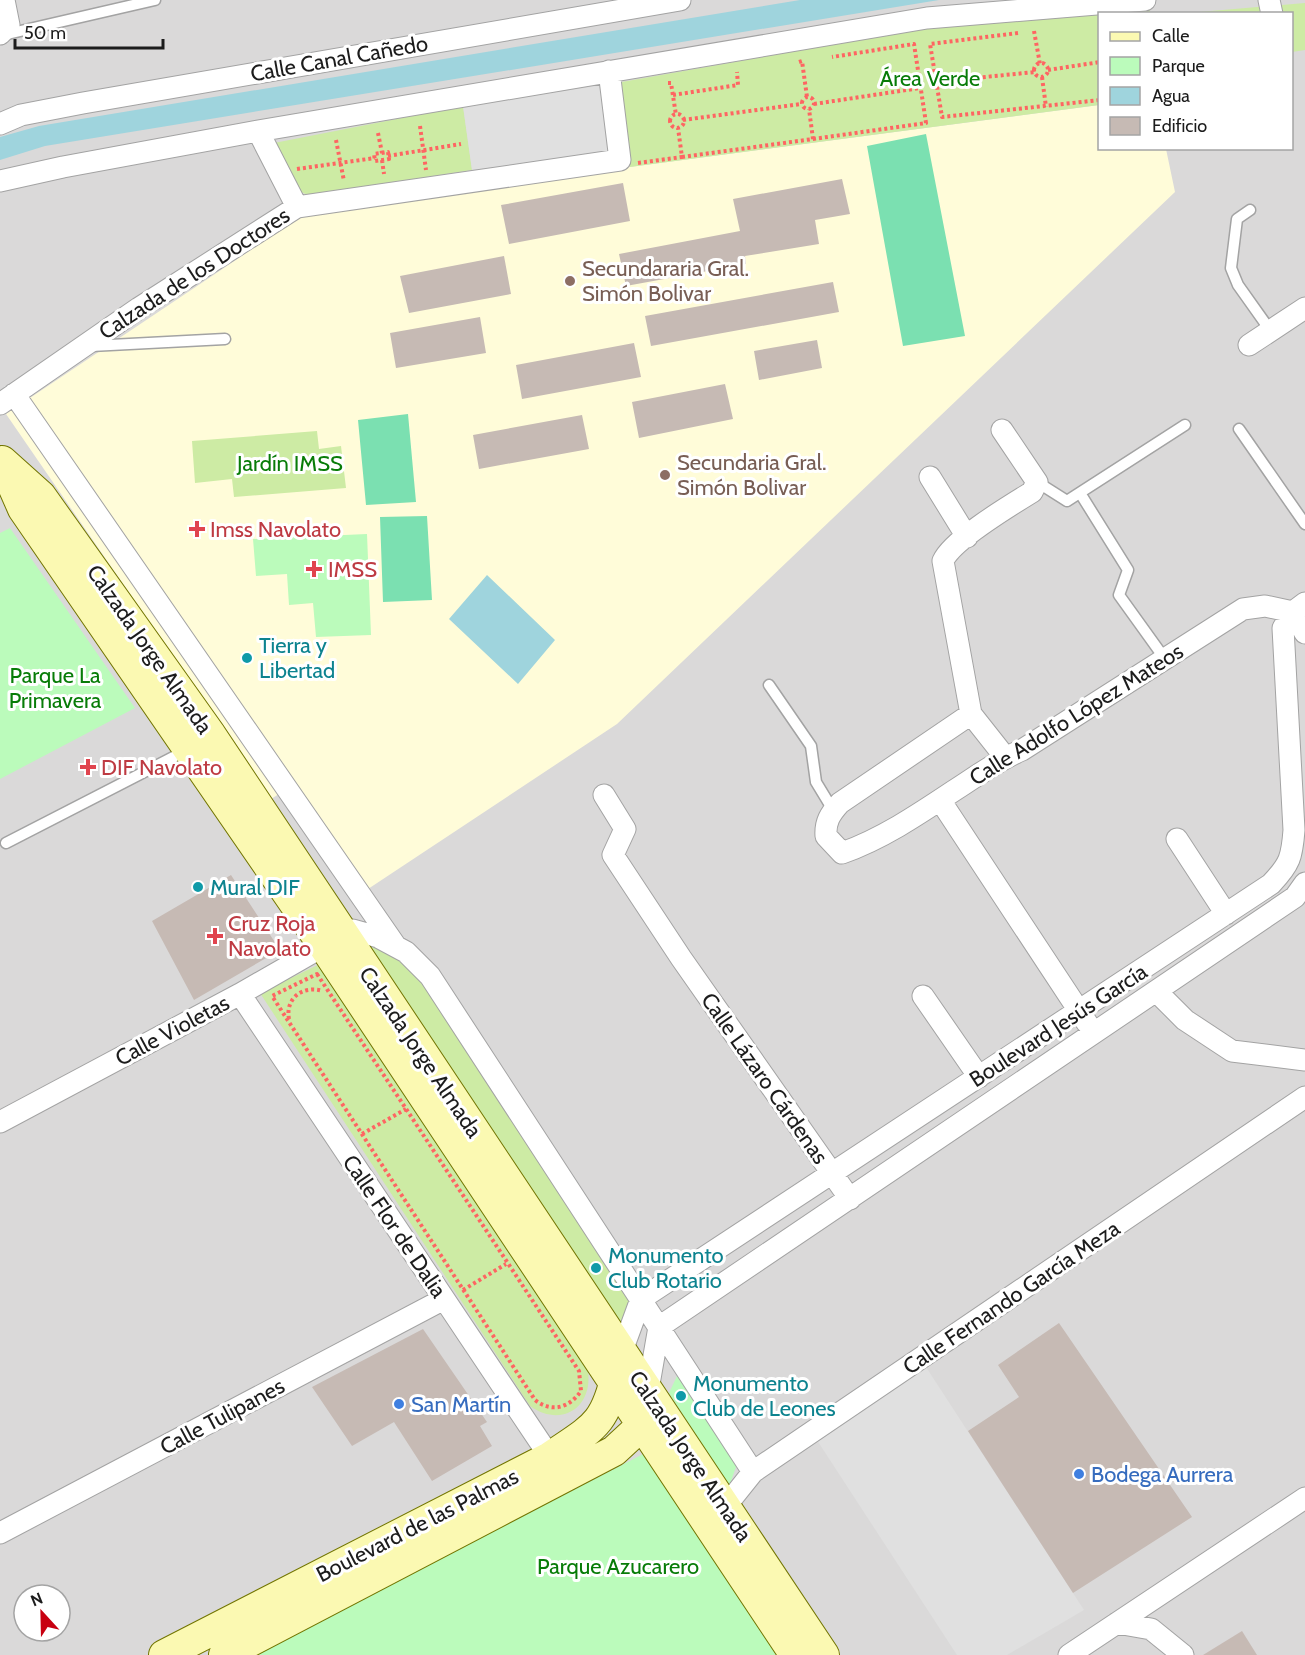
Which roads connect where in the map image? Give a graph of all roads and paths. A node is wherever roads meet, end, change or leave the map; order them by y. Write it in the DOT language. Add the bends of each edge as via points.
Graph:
graph roads {
  1 [pos="4,0"];
  2 [pos="155,0"];
  3 [pos="680,0"];
  4 [pos="1145,0"];
  5 [pos="1045,30"];
  6 [pos="1034,31"];
  7 [pos="0,35"];
  8 [pos="824,58"];
  9 [pos="813,60"];
  10 [pos="802,61"];
  11 [pos="1098,62"];
  12 [pos="791,63"];
  13 [pos="1040,64"];
  14 [pos="748,70"];
  15 [pos="1047,70"];
  16 [pos="609,71"];
  17 [pos="737,72"];
  18 [pos="1035,72"];
  19 [pos="726,74"];
  20 [pos="1042,77"];
  21 [pos="682,81"];
  22 [pos="935,82"];
  23 [pos="671,83"];
  24 [pos="659,85"];
  25 [pos="921,88"];
  26 [pos="673,95"];
  27 [pos="807,97"];
  28 [pos="1098,100"];
  29 [pos="801,104"];
  30 [pos="814,104"];
  31 [pos="1046,107"];
  32 [pos="809,109"];
  33 [pos="676,115"];
  34 [pos="683,120"];
  35 [pos="0,124"];
  36 [pos="430,124"];
  37 [pos="420,126"];
  38 [pos="410,128"];
  39 [pos="678,128"];
  40 [pos="258,131"];
  41 [pos="388,131"];
  42 [pos="378,133"];
  43 [pos="367,135"];
  44 [pos="460,136"];
  45 [pos="346,139"];
  46 [pos="813,139"];
  47 [pos="336,140"];
  48 [pos="326,142"];
  49 [pos="461,144"];
  50 [pos="423,150"];
  51 [pos="382,153"];
  52 [pos="388,156"];
  53 [pos="462,156"];
  54 [pos="682,157"];
  55 [pos="375,158"];
  56 [pos="382,160"];
  57 [pos="627,162"];
  58 [pos="340,163"];
  59 [pos="436,171"];
  60 [pos="427,173"];
  61 [pos="416,174"];
  62 [pos="298,179"];
  63 [pos="385,179"];
  64 [pos="0,181"];
  65 [pos="345,185"];
  66 [pos="297,207"];
  67 [pos="1250,210"];
  68 [pos="1305,308"];
  69 [pos="1270,330"];
  70 [pos="225,339"];
  71 [pos="1249,345"];
  72 [pos="82,346"];
  73 [pos="7,399"];
  74 [pos="1185,425"];
  75 [pos="1239,429"];
  76 [pos="1002,430"];
  77 [pos="1,460"];
  78 [pos="930,477"];
  79 [pos="1037,482"];
  80 [pos="1080,493"];
  81 [pos="1305,524"];
  82 [pos="967,537"];
  83 [pos="1299,607"];
  84 [pos="1305,633"];
  85 [pos="1165,659"];
  86 [pos="769,685"];
  87 [pos="971,714"];
  88 [pos="200,742"];
  89 [pos="1005,757"];
  90 [pos="604,795"];
  91 [pos="940,800"];
  92 [pos="834,810"];
  93 [pos="1177,839"];
  94 [pos="6,843"];
  95 [pos="1285,870"];
  96 [pos="1305,883"];
  97 [pos="1226,914"];
  98 [pos="333,940"];
  99 [pos="396,945"];
  100 [pos="1156,991"];
  101 [pos="240,994"];
  102 [pos="332,996"];
  103 [pos="923,996"];
  104 [pos="1079,1011"];
  105 [pos="290,1023"];
  106 [pos="1094,1033"];
  107 [pos="1305,1060"];
  108 [pos="979,1077"];
  109 [pos="1305,1096"];
  110 [pos="406,1109"];
  111 [pos="0,1122"];
  112 [pos="362,1134"];
  113 [pos="832,1174"];
  114 [pos="850,1199"];
  115 [pos="508,1263"];
  116 [pos="454,1294"];
  117 [pos="641,1299"];
  118 [pos="659,1327"];
  119 [pos="622,1351"];
  120 [pos="614,1385"];
  121 [pos="648,1390"];
  122 [pos="641,1426"];
  123 [pos="550,1457"];
  124 [pos="753,1472"];
  125 [pos="1305,1498"];
  126 [pos="725,1507"];
  127 [pos="0,1533"];
  128 [pos="1117,1623"];
  129 [pos="795,1640"];
  130 [pos="164,1655"];
  131 [pos="224,1655"];
  132 [pos="824,1655"];
  133 [pos="1068,1655"];
  134 [pos="1184,1655"];
  1 -- 7 [label="street" via="9,24"];
  2 -- 7 [label="lane"];
  3 -- 35 [label="street, Calle Canal Cañedo" via="83,103 21,115"];
  4 -- 16 [label="street" via="927,18"];
  5 -- 6 [label="path"];
  6 -- 13 [label="path"];
  6 -- 22 [label="path" via="930,44"];
  8 -- 25 [label="path" via="914,44"];
  9 -- 10 [label="path"];
  10 -- 12 [label="path"];
  10 -- 27 [label="path"];
  11 -- 15 [label="path"];
  13 -- 15 [label="path"];
  13 -- 18 [label="path"];
  14 -- 17 [label="path"];
  15 -- 20 [label="path"];
  16 -- 40 [label="street"];
  16 -- 57 [label="street"];
  17 -- 19 [label="path"];
  17 -- 26 [label="path" via="738,85"];
  18 -- 20 [label="path"];
  18 -- 22 [label="path"];
  20 -- 31 [label="path"];
  21 -- 23 [label="path"];
  22 -- 31 [label="path" via="942,117"];
  23 -- 24 [label="path"];
  23 -- 26 [label="path"];
  25 -- 30 [label="path"];
  25 -- 46 [label="path" via="926,123"];
  26 -- 33 [label="path"];
  27 -- 29 [label="path"];
  27 -- 30 [label="path"];
  28 -- 31 [label="path"];
  29 -- 32 [label="path"];
  29 -- 34 [label="path"];
  30 -- 32 [label="path"];
  32 -- 46 [label="path"];
  33 -- 34 [label="path"];
  33 -- 39 [label="path" via="670,122"];
  34 -- 39 [label="path"];
  36 -- 37 [label="path"];
  37 -- 38 [label="path"];
  37 -- 50 [label="path"];
  39 -- 54 [label="path"];
  40 -- 64 [label="street"];
  40 -- 66 [label="street"];
  41 -- 42 [label="path"];
  42 -- 43 [label="path"];
  42 -- 51 [label="path"];
  44 -- 49 [label="path"];
  45 -- 47 [label="path"];
  46 -- 54 [label="path"];
  47 -- 48 [label="path"];
  47 -- 58 [label="path"];
  49 -- 50 [label="path"];
  49 -- 53 [label="path"];
  50 -- 52 [label="path"];
  50 -- 60 [label="path"];
  51 -- 52 [label="path" via="388,152"];
  51 -- 55 [label="path" via="374,154"];
  52 -- 56 [label="path" via="389,159"];
  54 -- 57 [label="path"];
  55 -- 56 [label="path"];
  55 -- 58 [label="path"];
  56 -- 63 [label="path"];
  57 -- 66 [label="street, Calzada de los Doctores"];
  58 -- 62 [label="path" via="294,170"];
  58 -- 65 [label="path"];
  59 -- 60 [label="path"];
  60 -- 61 [label="path"];
  66 -- 72 [label="street, Calzada de los Doctores"];
  67 -- 69 [label="lane" via="1237,219 1231,268 1238,285"];
  68 -- 69 [label="street"];
  69 -- 71 [label="street"];
  70 -- 72 [label="lane"];
  72 -- 73 [label="street, Calzada de los Doctores"];
  73 -- 99 [label="street"];
  74 -- 80 [label="lane"];
  75 -- 81 [label="lane"];
  76 -- 79 [label="street"];
  77 -- 88 [label="street, Calzada Jorge Almada" via="23,509"];
  78 -- 82 [label="street"];
  79 -- 80 [label="lane" via="1067,501"];
  79 -- 82 [label="street" via="1032,492"];
  80 -- 85 [label="lane" via="1128,570 1119,595"];
  82 -- 87 [label="street" via="943,561"];
  83 -- 84 [label="street"];
  83 -- 85 [label="street, Calle Adolfo López Mateos" via="1243,609"];
  83 -- 95 [label="street" via="1283,628 1294,830 1293,852"];
  85 -- 89 [label="street, Calle Adolfo López Mateos"];
  86 -- 92 [label="lane" via="811,746 816,782"];
  87 -- 89 [label="street"];
  87 -- 92 [label="street"];
  88 -- 94 [label="lane"];
  88 -- 98 [label="street, Calzada Jorge Almada"];
  89 -- 91 [label="street, Calle Adolfo López Mateos"];
  90 -- 113 [label="street, Calle Lázaro Cárdenas" via="625,829 614,855"];
  91 -- 92 [label="street, Calle Adolfo López Mateos" via="865,845 842,853 826,836 825,826"];
  91 -- 104 [label="street"];
  93 -- 97 [label="street"];
  95 -- 96 [label="street"];
  95 -- 97 [label="street, Boulevard Jesús García"];
  96 -- 100 [label="street, Boulevard Jesús García" via="1295,897"];
  97 -- 104 [label="street, Boulevard Jesús García"];
  98 -- 99 [label="street" via="353,930"];
  98 -- 101 [label="street, Calle Violetas"];
  98 -- 119 [label="street, Calzada Jorge Almada"];
  98 -- 120 [label="street, Calzada Jorge Almada"];
  99 -- 117 [label="street" via="430,976 456,1012"];
  100 -- 106 [label="street, Boulevard Jesús García"];
  100 -- 107 [label="street" via="1185,1020 1232,1051"];
  101 -- 111 [label="street, Calle Violetas"];
  101 -- 116 [label="street, Calle Flor de Dalia"];
  102 -- 105 [label="path" via="313,988 299,993 288,1008"];
  102 -- 105 [label="path" via="317,974 272,996"];
  102 -- 110 [label="path"];
  103 -- 108 [label="street"];
  104 -- 106 [label="street"];
  104 -- 108 [label="street, Boulevard Jesús García"];
  105 -- 112 [label="path"];
  106 -- 114 [label="street, Boulevard Jesús García"];
  108 -- 113 [label="street, Boulevard Jesús García"];
  109 -- 124 [label="street, Calle Fernando García Meza"];
  110 -- 112 [label="path"];
  110 -- 115 [label="path"];
  112 -- 116 [label="path"];
  113 -- 114 [label="street, Calle Lázaro Cárdenas"];
  113 -- 117 [label="street, Boulevard Jesús García"];
  114 -- 118 [label="street, Boulevard Jesús García"];
  115 -- 116 [label="path"];
  115 -- 116 [label="path" via="579,1371 582,1391 567,1405 544,1407 535,1400"];
  116 -- 123 [label="street, Calle Flor de Dalia"];
  116 -- 127 [label="street, Calle Tulipanes"];
  117 -- 118 [label="street"];
  117 -- 119 [label="street"];
  118 -- 121 [label="street"];
  118 -- 124 [label="street"];
  119 -- 120 [label="street, Boulevard de las Palmas"];
  119 -- 121 [label="street, Calzada Jorge Almada"];
  120 -- 122 [label="street, Calzada Jorge Almada"];
  120 -- 123 [label="street, Boulevard de las Palmas" via="607,1411 600,1419"];
  121 -- 122 [label="street"];
  121 -- 126 [label="street, Calzada Jorge Almada"];
  122 -- 129 [label="street, Calzada Jorge Almada"];
  122 -- 131 [label="street, Boulevard de las Palmas" via="605,1456"];
  123 -- 130 [label="street, Boulevard de las Palmas"];
  124 -- 126 [label="street, Calle Fernando García Meza"];
  125 -- 128 [label="street"];
  126 -- 129 [label="street, Calzada Jorge Almada"];
  128 -- 133 [label="street"];
  128 -- 134 [label="street" via="1151,1629"];
  129 -- 132 [label="street, Calzada Jorge Almada"];
}
